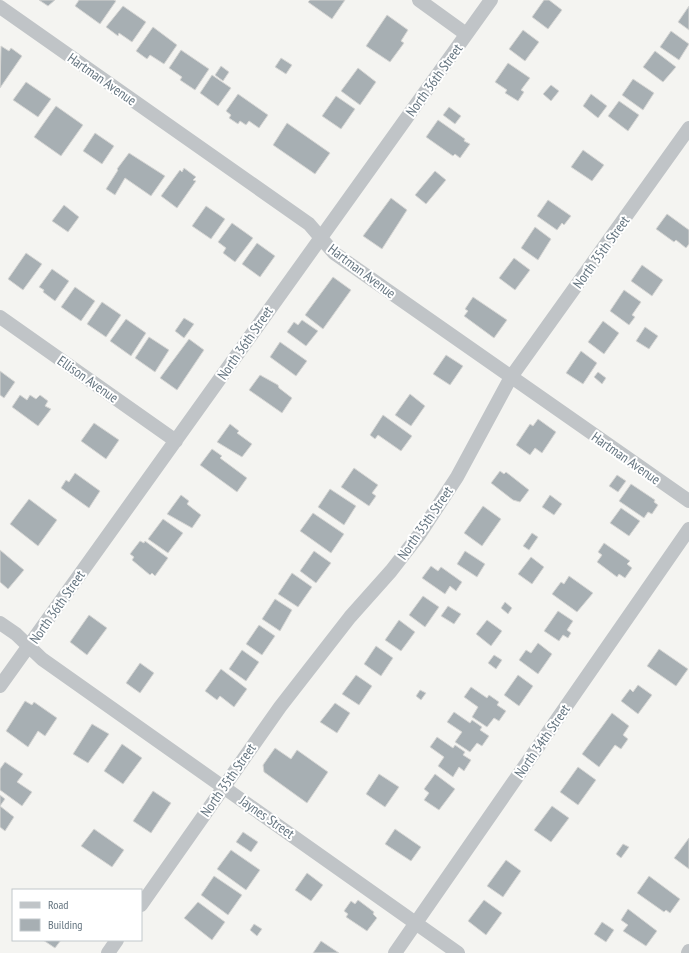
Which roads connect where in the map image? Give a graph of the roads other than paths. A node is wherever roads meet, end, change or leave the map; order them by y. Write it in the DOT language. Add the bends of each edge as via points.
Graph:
graph roads {
  1 [pos="419,0"];
  2 [pos="491,0"];
  3 [pos="0,7"];
  4 [pos="466,34"];
  5 [pos="689,128"];
  6 [pos="320,237"];
  7 [pos="0,317"];
  8 [pos="511,377"];
  9 [pos="176,441"];
  10 [pos="689,501"];
  11 [pos="689,530"];
  12 [pos="0,623"];
  13 [pos="29,646"];
  14 [pos="0,686"];
  15 [pos="224,787"];
  16 [pos="142,904"];
  17 [pos="416,923"];
  18 [pos="116,941"];
  19 [pos="108,953"];
  20 [pos="395,953"];
  21 [pos="458,953"];
  1 -- 4 [label="street"];
  2 -- 4 [label="street, North 36th Street"];
  3 -- 6 [label="street, Hartman Avenue" via="309,224"];
  4 -- 6 [label="street, North 36th Street"];
  5 -- 8 [label="street, North 35th Street"];
  6 -- 8 [label="street, Hartman Avenue" via="334,253"];
  6 -- 9 [label="street, North 36th Street"];
  7 -- 9 [label="street, Ellison Avenue"];
  8 -- 10 [label="street, Hartman Avenue"];
  8 -- 15 [label="street, North 35th Street" via="456,477 419,535 318,657"];
  9 -- 13 [label="street, North 36th Street"];
  11 -- 17 [label="street, North 34th Street"];
  12 -- 13 [label="street, Jaynes Street"];
  13 -- 14 [label="street, North 36th Street"];
  13 -- 15 [label="street, Jaynes Street" via="42,659"];
  15 -- 16 [label="street, North 35th Street"];
  15 -- 17 [label="street, Jaynes Street"];
  17 -- 20 [label="street, North 34th Street"];
  17 -- 21 [label="street, Jaynes Street"];
  18 -- 19 [label="street"];
}
